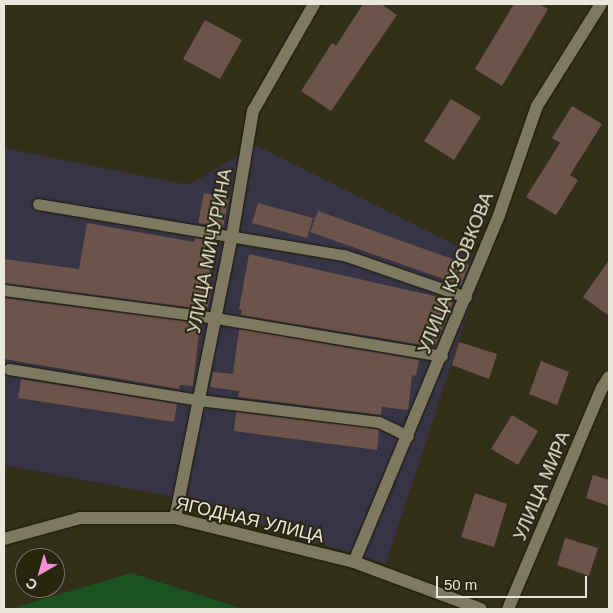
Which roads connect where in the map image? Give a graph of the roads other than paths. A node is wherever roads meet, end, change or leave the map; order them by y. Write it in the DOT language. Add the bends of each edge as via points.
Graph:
graph roads {
  1 [pos="314,4"];
  2 [pos="601,4"];
  3 [pos="38,204"];
  4 [pos="232,236"];
  5 [pos="4,290"];
  6 [pos="466,297"];
  7 [pos="216,318"];
  8 [pos="442,356"];
  9 [pos="9,369"];
  10 [pos="609,377"];
  11 [pos="199,400"];
  12 [pos="408,436"];
  13 [pos="175,518"];
  14 [pos="4,539"];
  15 [pos="354,562"];
  16 [pos="481,609"];
  17 [pos="508,609"];
  1 -- 4 [label="street, УЛИЦА МИЧУРИНА" via="253,111"];
  2 -- 6 [label="street, УЛИЦА КУЗОВКОВА" via="537,106"];
  3 -- 4 [label="lane"];
  4 -- 6 [label="lane" via="344,255"];
  4 -- 7 [label="street, УЛИЦА МИЧУРИНА"];
  5 -- 7 [label="lane"];
  6 -- 8 [label="street, УЛИЦА КУЗОВКОВА"];
  7 -- 8 [label="lane"];
  7 -- 11 [label="street, УЛИЦА МИЧУРИНА"];
  8 -- 12 [label="street, УЛИЦА КУЗОВКОВА"];
  9 -- 11 [label="lane"];
  10 -- 17 [label="street, УЛИЦА МИРА"];
  11 -- 12 [label="lane" via="379,422"];
  11 -- 13 [label="street, УЛИЦА МИЧУРИНА"];
  12 -- 15 [label="street, УЛИЦА КУЗОВКОВА"];
  13 -- 14 [label="street, ЯГОДНАЯ УЛИЦА" via="80,518"];
  13 -- 15 [label="street, ЯГОДНАЯ УЛИЦА"];
  15 -- 16 [label="street, ЯГОДНАЯ УЛИЦА"];
}
